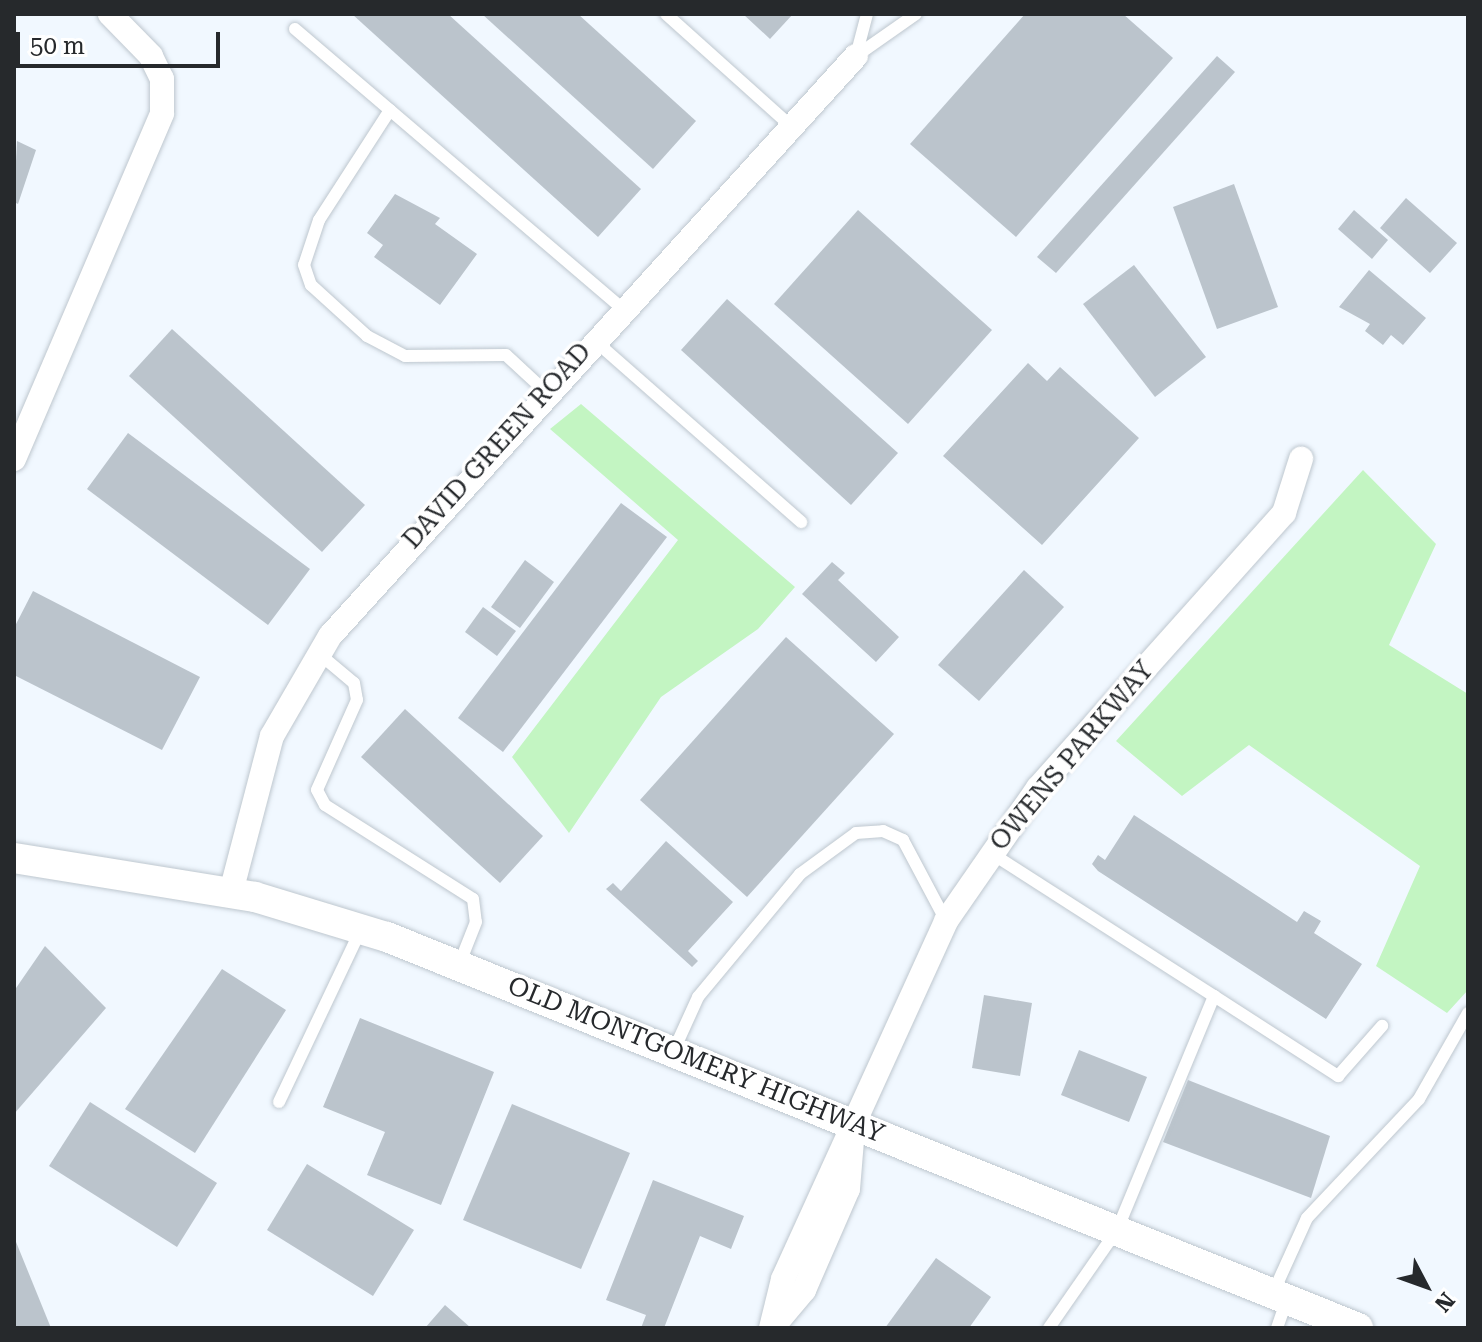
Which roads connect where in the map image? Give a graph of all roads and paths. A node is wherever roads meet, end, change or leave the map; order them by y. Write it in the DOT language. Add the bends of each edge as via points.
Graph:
graph roads {
  1 [pos="110,14"];
  2 [pos="666,14"];
  3 [pos="867,14"];
  4 [pos="916,14"];
  5 [pos="295,29"];
  6 [pos="856,56"];
  7 [pos="390,110"];
  8 [pos="791,126"];
  9 [pos="623,309"];
  10 [pos="594,340"];
  11 [pos="546,392"];
  12 [pos="14,459"];
  13 [pos="1301,459"];
  14 [pos="801,522"];
  15 [pos="317,652"];
  16 [pos="991,853"];
  17 [pos="14,858"];
  18 [pos="231,892"];
  19 [pos="946,921"];
  20 [pos="361,929"];
  21 [pos="459,965"];
  22 [pos="1214,996"];
  23 [pos="1468,1013"];
  24 [pos="1382,1026"];
  25 [pos="674,1051"];
  26 [pos="279,1102"];
  27 [pos="854,1123"];
  28 [pos="1117,1230"];
  29 [pos="1280,1296"];
  30 [pos="772,1328"];
  31 [pos="1049,1328"];
  32 [pos="1277,1328"];
  33 [pos="1358,1328"];
  1 -- 12 [label="street" via="135,34 162,79 158,124 112,243"];
  2 -- 8 [label="lane"];
  3 -- 6 [label="lane"];
  4 -- 6 [label="lane"];
  5 -- 7 [label="lane"];
  6 -- 8 [label="street, DAVID GREEN ROAD"];
  7 -- 9 [label="lane"];
  7 -- 11 [label="lane" via="319,220 304,265 311,285 367,336 405,356 506,355"];
  8 -- 9 [label="street, DAVID GREEN ROAD"];
  9 -- 10 [label="street, DAVID GREEN ROAD"];
  10 -- 11 [label="street, DAVID GREEN ROAD"];
  10 -- 14 [label="lane"];
  11 -- 15 [label="street, DAVID GREEN ROAD"];
  13 -- 16 [label="street, OWENS PARKWAY" via="1284,513 1038,788"];
  15 -- 18 [label="street, DAVID GREEN ROAD" via="272,736"];
  15 -- 21 [label="lane" via="354,683 357,700 317,790 325,805 473,899 476,922"];
  16 -- 19 [label="street, OWENS PARKWAY"];
  16 -- 22 [label="lane"];
  17 -- 18 [label="street, OLD MONTGOMERY HIGHWAY"];
  18 -- 20 [label="street, OLD MONTGOMERY HIGHWAY"];
  19 -- 25 [label="lane" via="903,840 883,831 856,833 800,874 698,997"];
  19 -- 27 [label="street, OWENS PARKWAY"];
  20 -- 21 [label="street, OLD MONTGOMERY HIGHWAY"];
  20 -- 26 [label="lane"];
  21 -- 25 [label="street, OLD MONTGOMERY HIGHWAY"];
  22 -- 24 [label="lane" via="1338,1076"];
  22 -- 28 [label="lane"];
  23 -- 29 [label="lane" via="1419,1099 1307,1218"];
  25 -- 27 [label="street, OLD MONTGOMERY HIGHWAY"];
  27 -- 28 [label="street, OLD MONTGOMERY HIGHWAY"];
  27 -- 30 [label="street, OWENS PARKWAY" via="848,1189 804,1290"];
  28 -- 29 [label="street, OLD MONTGOMERY HIGHWAY"];
  28 -- 31 [label="lane"];
  29 -- 32 [label="lane"];
  29 -- 33 [label="street, OLD MONTGOMERY HIGHWAY"];
}
